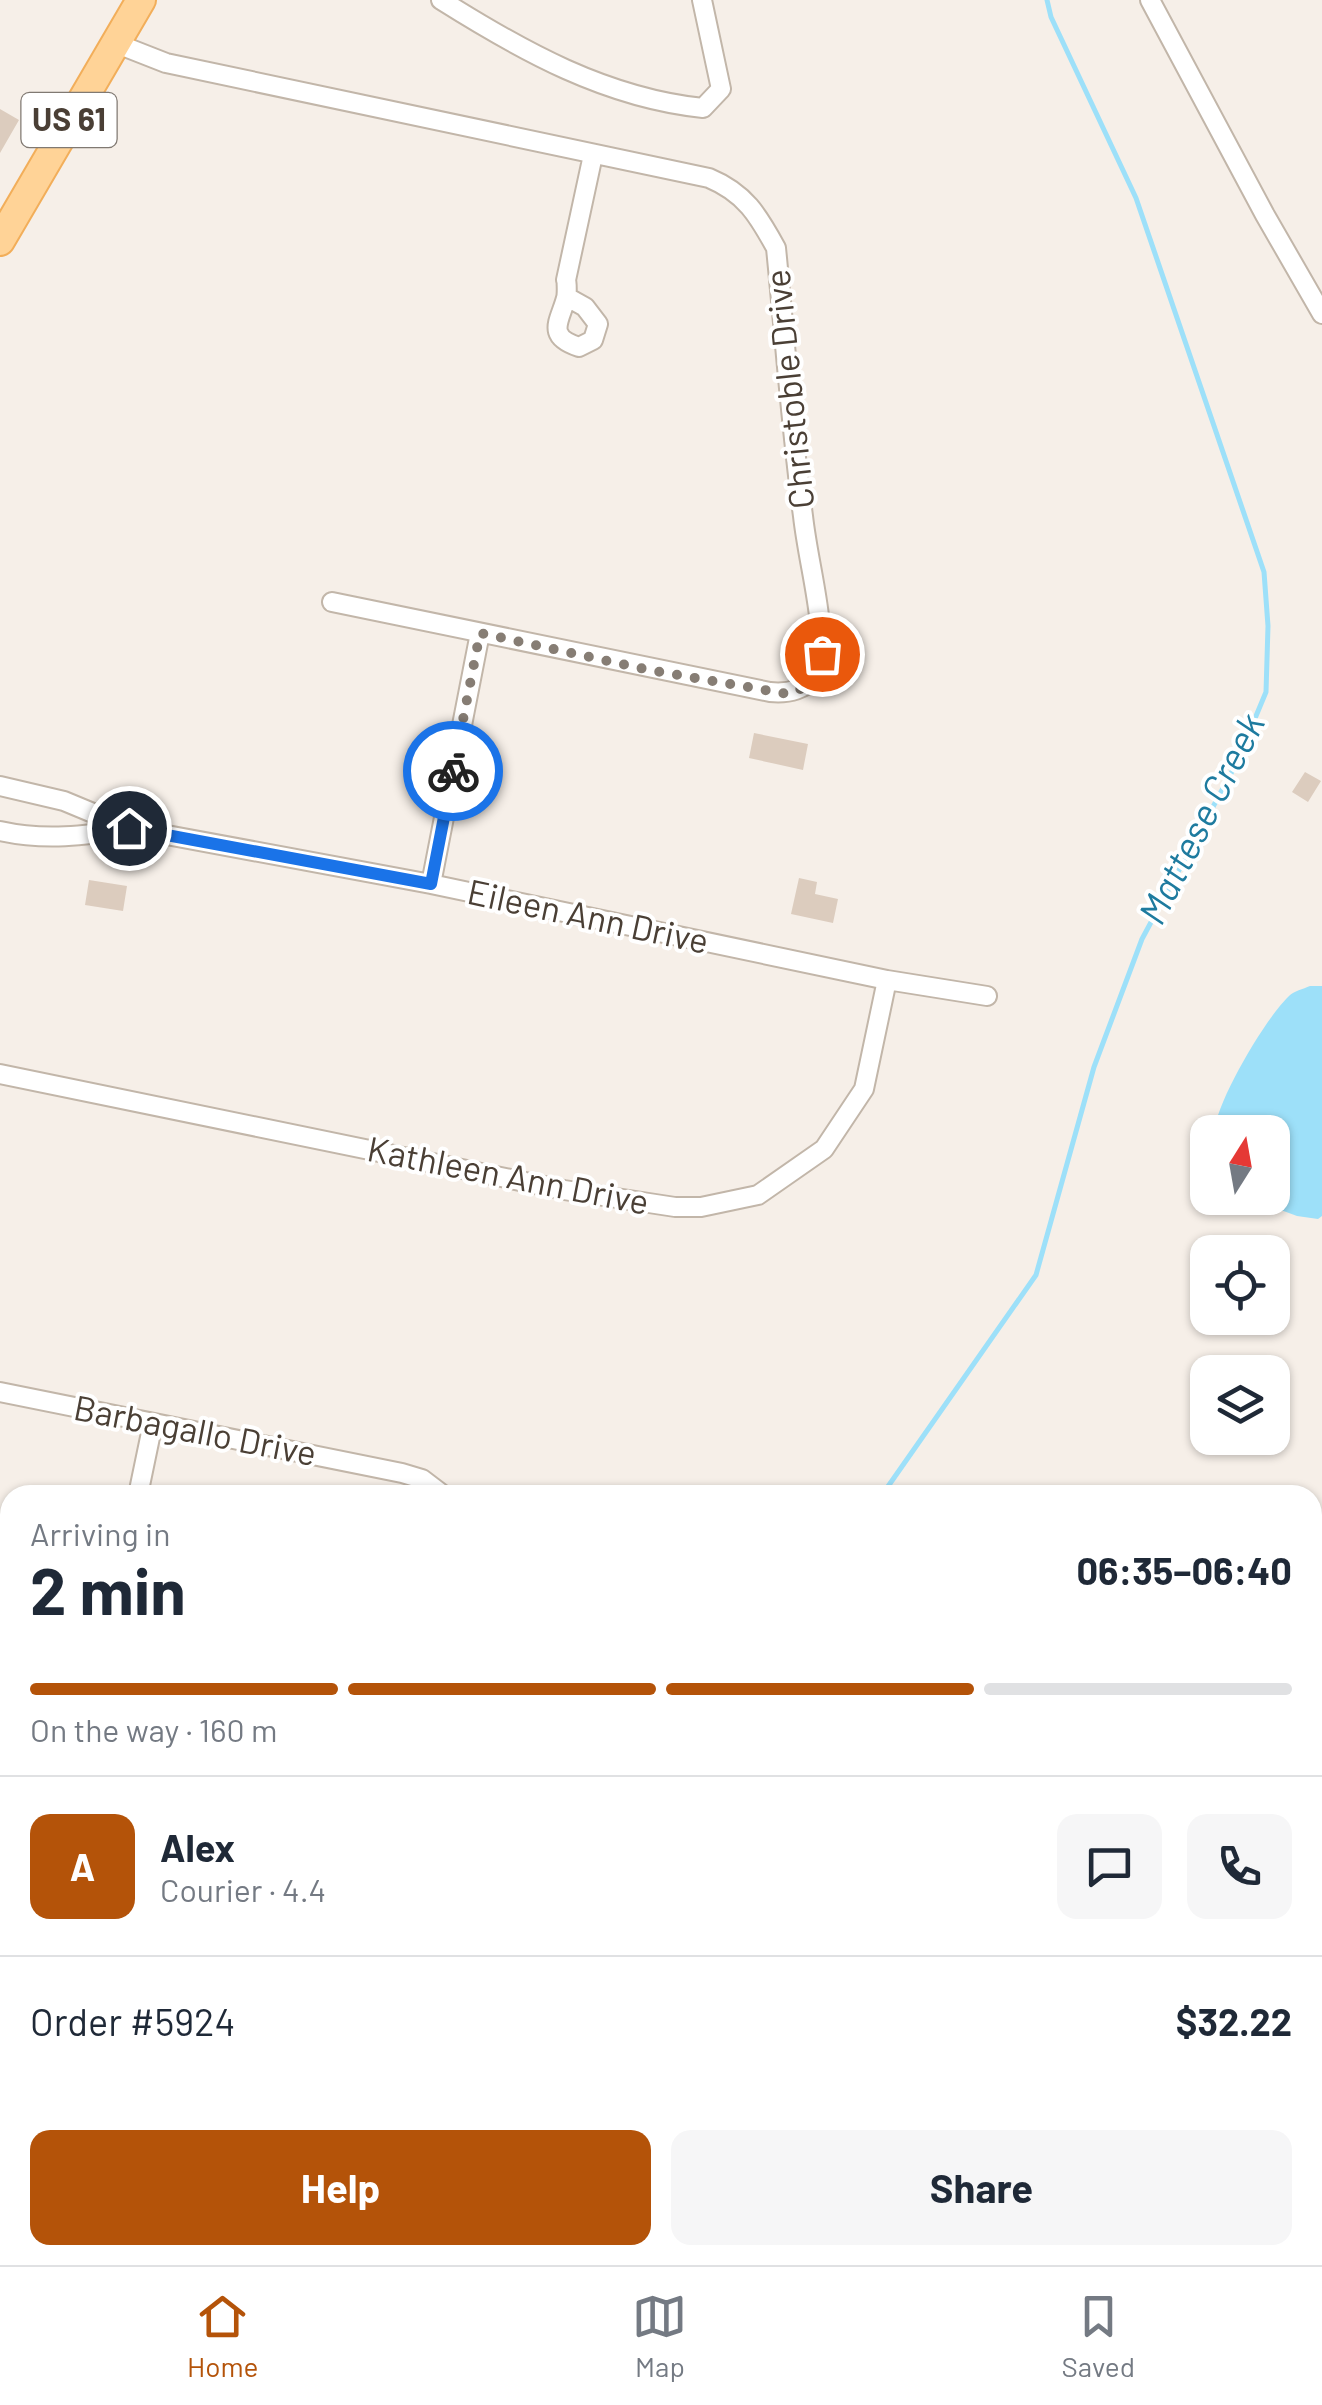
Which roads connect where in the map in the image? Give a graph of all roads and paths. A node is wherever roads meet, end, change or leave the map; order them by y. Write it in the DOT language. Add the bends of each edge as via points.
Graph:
graph roads {
  1 [pos="141,0"];
  2 [pos="441,0"];
  3 [pos="702,0"];
  4 [pos="1150,0"];
  5 [pos="115,43"];
  6 [pos="594,154"];
  7 [pos="0,241"];
  8 [pos="567,297"];
  9 [pos="1322,314"];
  10 [pos="332,602"];
  11 [pos="480,633"];
  12 [pos="0,786"];
  13 [pos="129,828"];
  14 [pos="0,831"];
  15 [pos="431,884"];
  16 [pos="887,980"];
  17 [pos="987,996"];
  18 [pos="0,1074"];
  19 [pos="0,1392"];
  20 [pos="153,1423"];
  21 [pos="140,1485"];
  22 [pos="430,1485"];
  1 -- 5 [label="main road, US 61"];
  2 -- 3 [label="street" via="518,48 581,76 703,108 721,89"];
  4 -- 9 [label="street"];
  5 -- 6 [label="street, Christoble Drive" via="166,63"];
  5 -- 7 [label="main road, US 61"];
  6 -- 8 [label="street"];
  6 -- 11 [label="street, Christoble Drive" via="724,184 755,210 776,248 803,518 820,616 819,676 788,694 770,692"];
  10 -- 11 [label="street, Christoble Drive"];
  11 -- 15 [label="street"];
  12 -- 13 [label="street, Eileen Ann Drive" via="64,801"];
  13 -- 14 [label="street, Eileen Ann Drive" via="77,838"];
  13 -- 15 [label="street, Eileen Ann Drive"];
  15 -- 16 [label="street, Eileen Ann Drive"];
  16 -- 17 [label="street, Eileen Ann Drive"];
  16 -- 18 [label="street, Kathleen Ann Drive" via="864,1089 824,1150 758,1195 701,1208 564,1190"];
  19 -- 20 [label="street, Barbagallo Drive"];
  20 -- 21 [label="street"];
  20 -- 22 [label="street, Barbagallo Drive" via="402,1473"];
}
